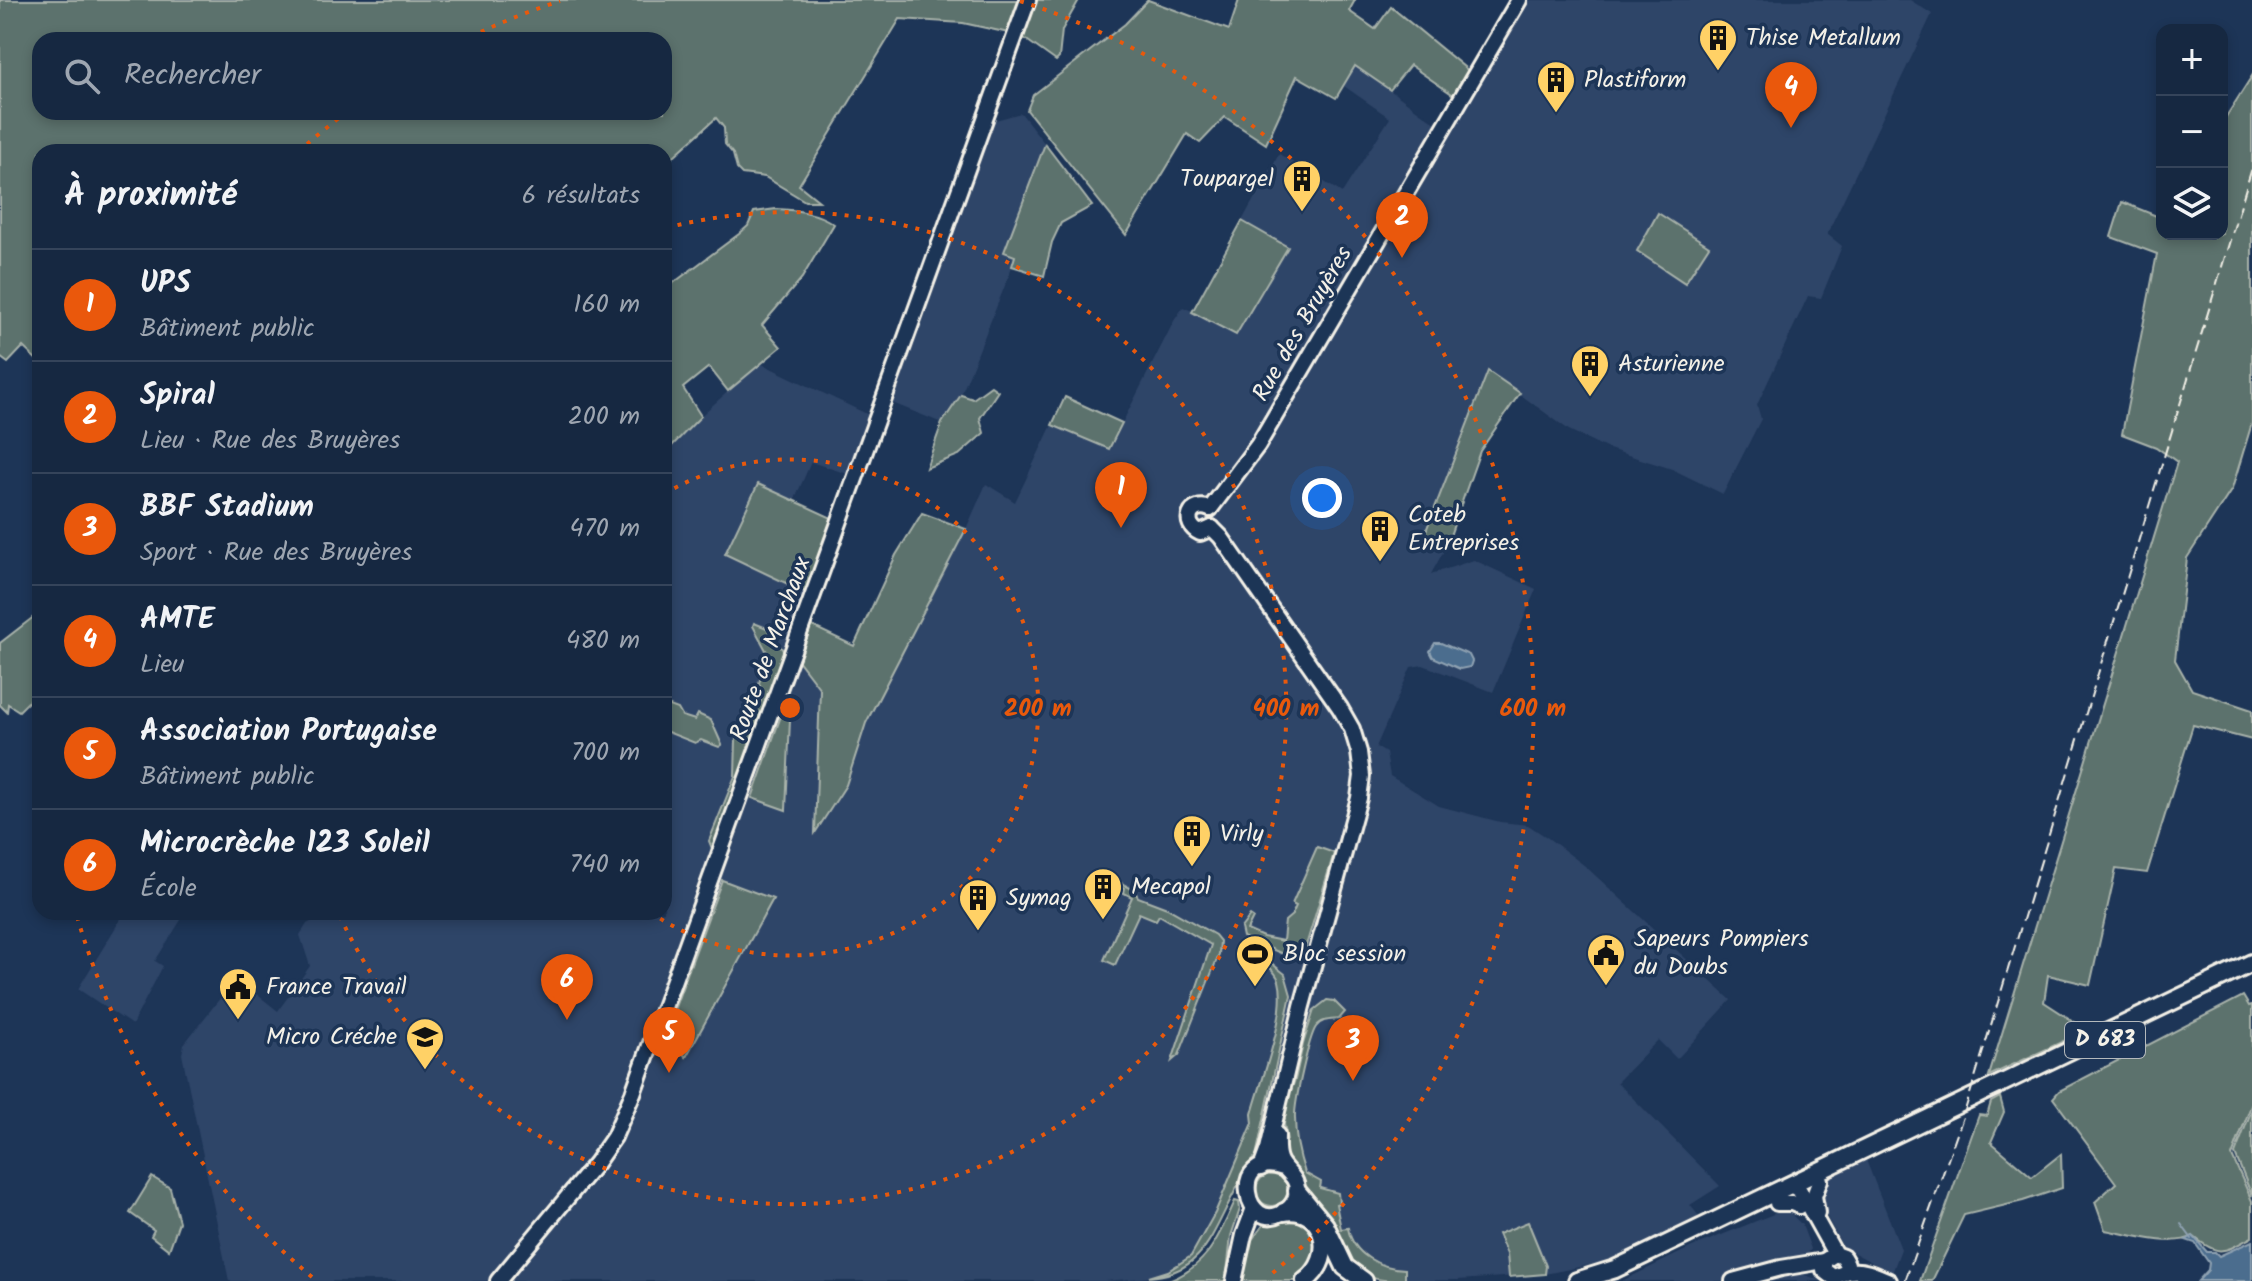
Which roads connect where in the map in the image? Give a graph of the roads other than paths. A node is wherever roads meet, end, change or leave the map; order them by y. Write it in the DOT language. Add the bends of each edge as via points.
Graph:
graph roads {
  1 [pos="1028,0"];
  2 [pos="1519,0"];
  3 [pos="1210,509"];
  4 [pos="1212,528"];
  5 [pos="2252,963"];
  6 [pos="2252,971"];
  7 [pos="1277,1106"];
  8 [pos="1261,1168"];
  9 [pos="1283,1168"];
  10 [pos="1820,1180"];
  11 [pos="1297,1191"];
  12 [pos="1792,1196"];
  13 [pos="1259,1211"];
  14 [pos="1284,1212"];
  15 [pos="1819,1226"];
  16 [pos="1834,1263"];
  17 [pos="498,1281"];
  18 [pos="1234,1281"];
  19 [pos="1305,1281"];
  20 [pos="1364,1281"];
  21 [pos="1577,1281"];
  22 [pos="1608,1281"];
  23 [pos="1733,1281"];
  24 [pos="1889,1281"];
  1 -- 17 [label="street, Route de Marchaux" via="633,1093 598,1160"];
  2 -- 3 [label="street, Rue des Bruyères" via="1258,445"];
  3 -- 4 [label="street"];
  3 -- 4 [label="street, Rue des Bruyères" via="1197,507 1189,519 1196,531"];
  4 -- 7 [label="street, Rue des Bruyères" via="1340,708 1354,735 1362,776"];
  5 -- 12 [label="main road, D 683" via="1889,1135"];
  6 -- 10 [label="main road, D 683"];
  7 -- 8 [label="street, Rue des Bruyères"];
  7 -- 9 [label="street" via="1277,1149"];
  8 -- 9 [label="street"];
  8 -- 13 [label="street" via="1247,1186"];
  9 -- 11 [label="street"];
  10 -- 12 [label="main road, D 683"];
  10 -- 15 [label="street" via="1814,1203"];
  11 -- 14 [label="street"];
  11 -- 20 [label="main road" via="1325,1225 1345,1267"];
  12 -- 15 [label="street"];
  12 -- 16 [label="street"];
  12 -- 21 [label="main road, D 683"];
  12 -- 22 [label="main road, D 683"];
  13 -- 14 [label="street"];
  13 -- 18 [label="street" via="1244,1235"];
  14 -- 19 [label="main road" via="1306,1215 1323,1239 1322,1262"];
  15 -- 16 [label="street"];
  16 -- 23 [label="street"];
  16 -- 24 [label="street" via="1860,1266"];
}
